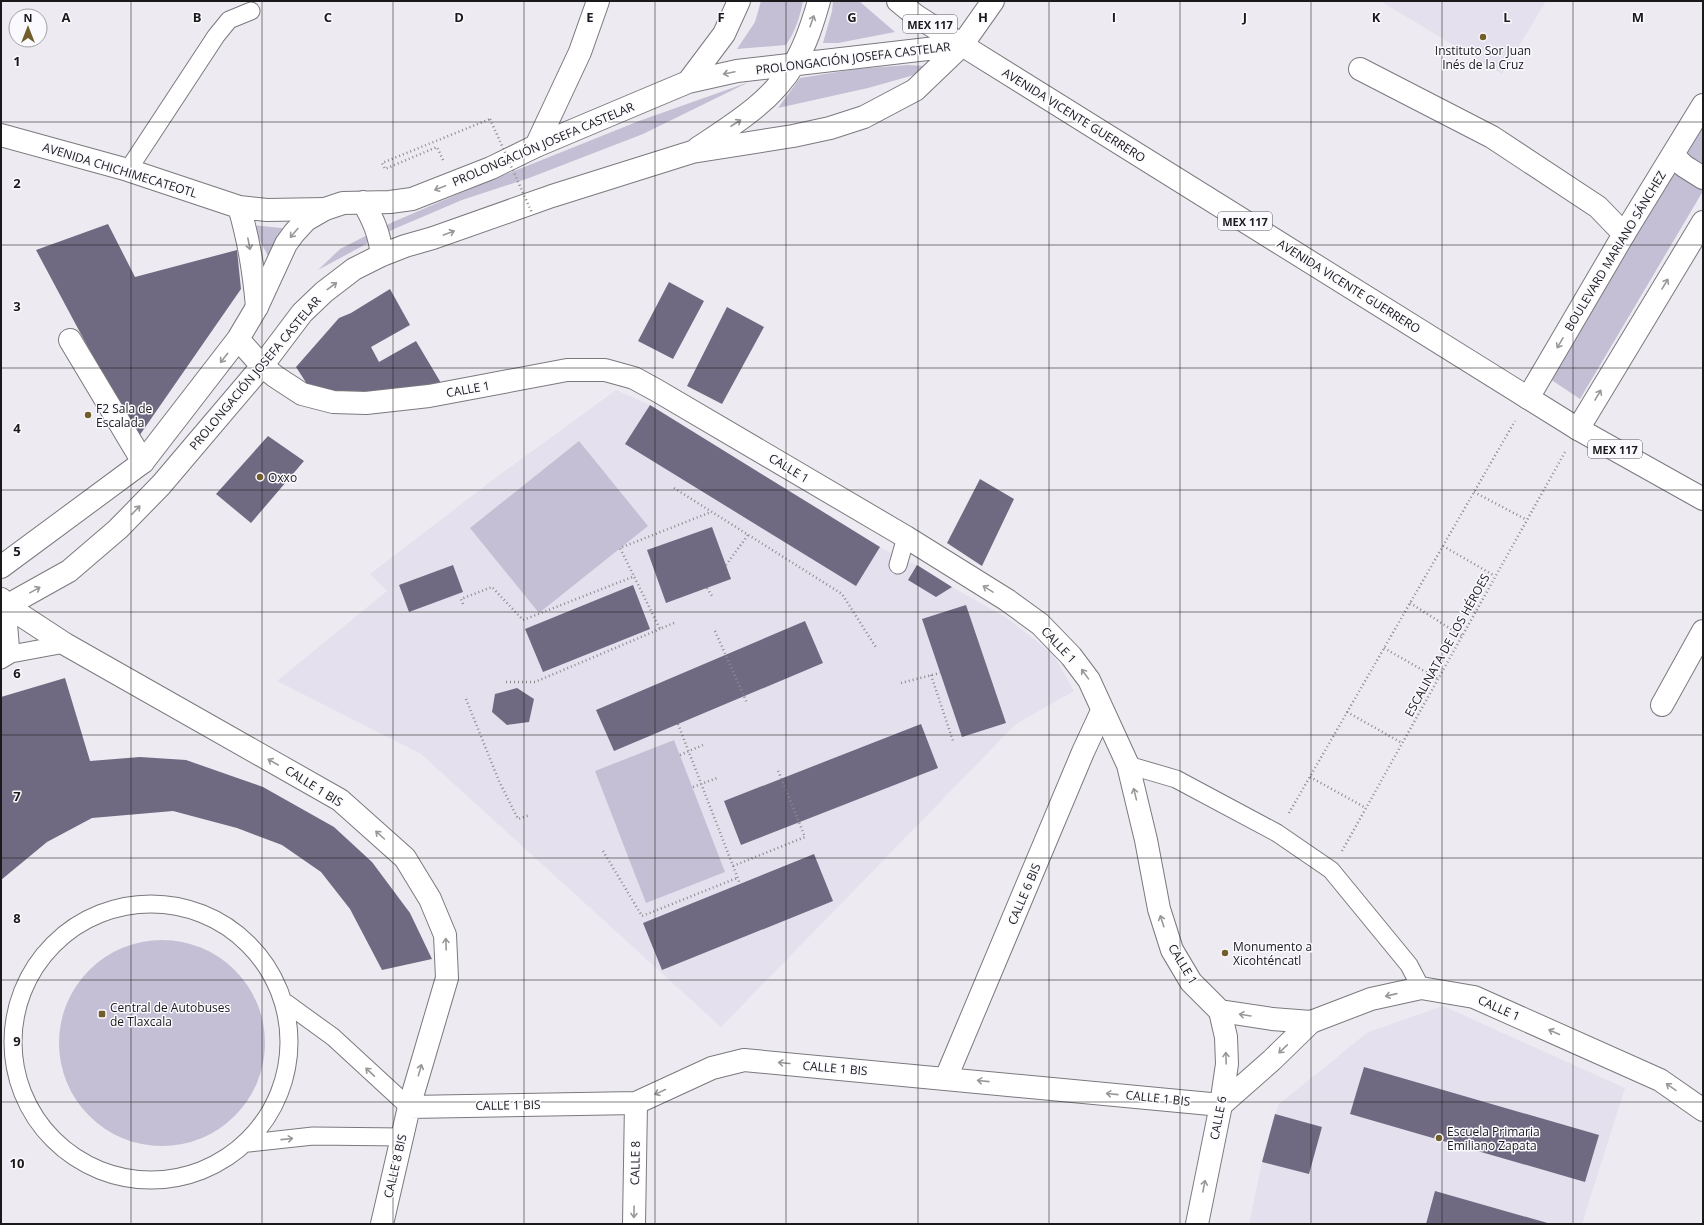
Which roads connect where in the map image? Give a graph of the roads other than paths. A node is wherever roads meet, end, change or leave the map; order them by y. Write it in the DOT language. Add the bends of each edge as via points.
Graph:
graph roads {
  1 [pos="598,1"];
  2 [pos="739,1"];
  3 [pos="819,1"];
  4 [pos="898,1"];
  5 [pos="993,1"];
  6 [pos="251,11"];
  7 [pos="962,45"];
  8 [pos="795,64"];
  9 [pos="1360,69"];
  10 [pos="688,82"];
  11 [pos="1703,105"];
  12 [pos="1,135"];
  13 [pos="536,146"];
  14 [pos="692,152"];
  15 [pos="1673,155"];
  16 [pos="128,170"];
  17 [pos="1703,178"];
  18 [pos="363,202"];
  19 [pos="239,207"];
  20 [pos="325,209"];
  21 [pos="1703,222"];
  22 [pos="1624,234"];
  23 [pos="382,255"];
  24 [pos="257,307"];
  25 [pos="238,339"];
  26 [pos="70,340"];
  27 [pos="262,366"];
  28 [pos="1528,398"];
  29 [pos="1578,429"];
  30 [pos="143,462"];
  31 [pos="1703,499"];
  32 [pos="906,537"];
  33 [pos="898,565"];
  34 [pos="1,567"];
  35 [pos="3,605"];
  36 [pos="1703,631"];
  37 [pos="64,644"];
  38 [pos="6,657"];
  39 [pos="1662,705"];
  40 [pos="1102,711"];
  41 [pos="1128,765"];
  42 [pos="1421,988"];
  43 [pos="286,1003"];
  44 [pos="1220,1011"];
  45 [pos="1311,1022"];
  46 [pos="946,1078"];
  47 [pos="636,1103"];
  48 [pos="1221,1105"];
  49 [pos="409,1108"];
  50 [pos="1703,1110"];
  51 [pos="402,1137"];
  52 [pos="249,1143"];
  53 [pos="382,1224"];
  54 [pos="634,1224"];
  55 [pos="1197,1224"];
  1 -- 13 [label="main road" via="580,52"];
  2 -- 10 [label="main road" via="724,34"];
  8 -- 3 [label="main road, one-way"];
  4 -- 7 [label="main road, AVENIDA VICENTE GUERRERO / MEX 117"];
  5 -- 7 [label="main road"];
  6 -- 16 [label="lane" via="229,20 216,36"];
  7 -- 8 [label="main road, PROLONGACIÓN JOSEFA CASTELAR"];
  7 -- 14 [label="main road, PROLONGACIÓN JOSEFA CASTELAR" via="915,90 864,117 793,136"];
  7 -- 28 [label="main road, AVENIDA VICENTE GUERRERO / MEX 117"];
  8 -- 10 [label="main road, PROLONGACIÓN JOSEFA CASTELAR, one-way" via="736,71"];
  14 -- 8 [label="main road, one-way" via="748,115 772,93"];
  9 -- 22 [label="main road" via="1492,138 1598,207"];
  10 -- 13 [label="main road, PROLONGACIÓN JOSEFA CASTELAR"];
  11 -- 15 [label="main road, BOULEVARD MARIANO SÁNCHEZ"];
  12 -- 16 [label="main road, AVENIDA CHICHIMECATEOTL"];
  13 -- 18 [label="main road, PROLONGACIÓN JOSEFA CASTELAR, one-way" via="491,168 412,199"];
  23 -- 14 [label="main road, PROLONGACIÓN JOSEFA CASTELAR, one-way" via="552,196"];
  15 -- 17 [label="main road" via="1684,166"];
  15 -- 22 [label="main road, BOULEVARD MARIANO SÁNCHEZ"];
  16 -- 19 [label="main road, AVENIDA CHICHIMECATEOTL"];
  18 -- 20 [label="main road, PROLONGACIÓN JOSEFA CASTELAR" via="343,203"];
  18 -- 23 [label="main road" via="380,236"];
  19 -- 20 [label="main road, AVENIDA CHICHIMECATEOTL" via="267,210"];
  19 -- 24 [label="main road, one-way" via="254,270"];
  20 -- 24 [label="main road, PROLONGACIÓN JOSEFA CASTELAR, one-way" via="306,220 290,238"];
  29 -- 21 [label="main road, one-way"];
  22 -- 28 [label="main road, BOULEVARD MARIANO SÁNCHEZ, one-way"];
  27 -- 23 [label="main road, PROLONGACIÓN JOSEFA CASTELAR, one-way" via="302,313 324,292 354,269"];
  24 -- 25 [label="main road, PROLONGACIÓN JOSEFA CASTELAR"];
  25 -- 27 [label="main road, CALLE 1"];
  25 -- 30 [label="main road, PROLONGACIÓN JOSEFA CASTELAR, one-way"];
  26 -- 30 [label="main road"];
  27 -- 32 [label="main road, CALLE 1" via="302,394 333,402 366,403 429,396 567,370 605,370 634,378 656,390"];
  35 -- 27 [label="main road, PROLONGACIÓN JOSEFA CASTELAR, one-way" via="70,571 118,529 161,485"];
  28 -- 29 [label="main road, AVENIDA VICENTE GUERRERO / MEX 117"];
  29 -- 31 [label="main road, AVENIDA VICENTE GUERRERO / MEX 117"];
  30 -- 34 [label="main road, PROLONGACIÓN JOSEFA CASTELAR"];
  32 -- 33 [label="lane"];
  40 -- 32 [label="main road, CALLE 1, one-way" via="1089,680 1071,656 1040,624 1007,600"];
  35 -- 37 [label="main road, CALLE 1 BIS"];
  35 -- 38 [label="lane"];
  36 -- 39 [label="main road"];
  37 -- 38 [label="lane"];
  49 -- 37 [label="main road, CALLE 1 BIS, one-way" via="447,978 445,935 430,899 405,858 340,800"];
  40 -- 41 [label="main road, CALLE 1"];
  40 -- 46 [label="main road, CALLE 6 BIS"];
  41 -- 42 [label="lane" via="1176,779 1277,833 1331,870 1409,965"];
  44 -- 41 [label="main road, CALLE 1, one-way" via="1191,982 1172,950 1159,909"];
  42 -- 45 [label="main road, CALLE 1, one-way" via="1371,999"];
  50 -- 42 [label="main road, CALLE 1, one-way" via="1660,1080 1474,997"];
  49 -- 43 [label="lane, one-way" via="333,1037"];
  43 -- 52 [label="lane" via="291,1035 277,1104"];
  43 -- 52 [label="lane" via="262,962 229,925 161,903 99,912 61,935 38,959 12,1020 13,1071 42,1130 92,1169 136,1181 208,1170"];
  45 -- 44 [label="main road, CALLE 1, one-way"];
  48 -- 44 [label="main road, CALLE 6, one-way" via="1227,1064 1226,1037"];
  45 -- 48 [label="main road, one-way"];
  46 -- 47 [label="main road, CALLE 1 BIS, one-way" via="744,1060 712,1068"];
  48 -- 46 [label="main road, CALLE 1 BIS, one-way"];
  47 -- 49 [label="main road, CALLE 1 BIS"];
  47 -- 54 [label="main road, CALLE 8, one-way"];
  55 -- 48 [label="main road, CALLE 6, one-way"];
  49 -- 51 [label="main road, CALLE 8 BIS"];
  52 -- 51 [label="lane, one-way" via="313,1136"];
  51 -- 53 [label="main road, CALLE 8 BIS"];
}
